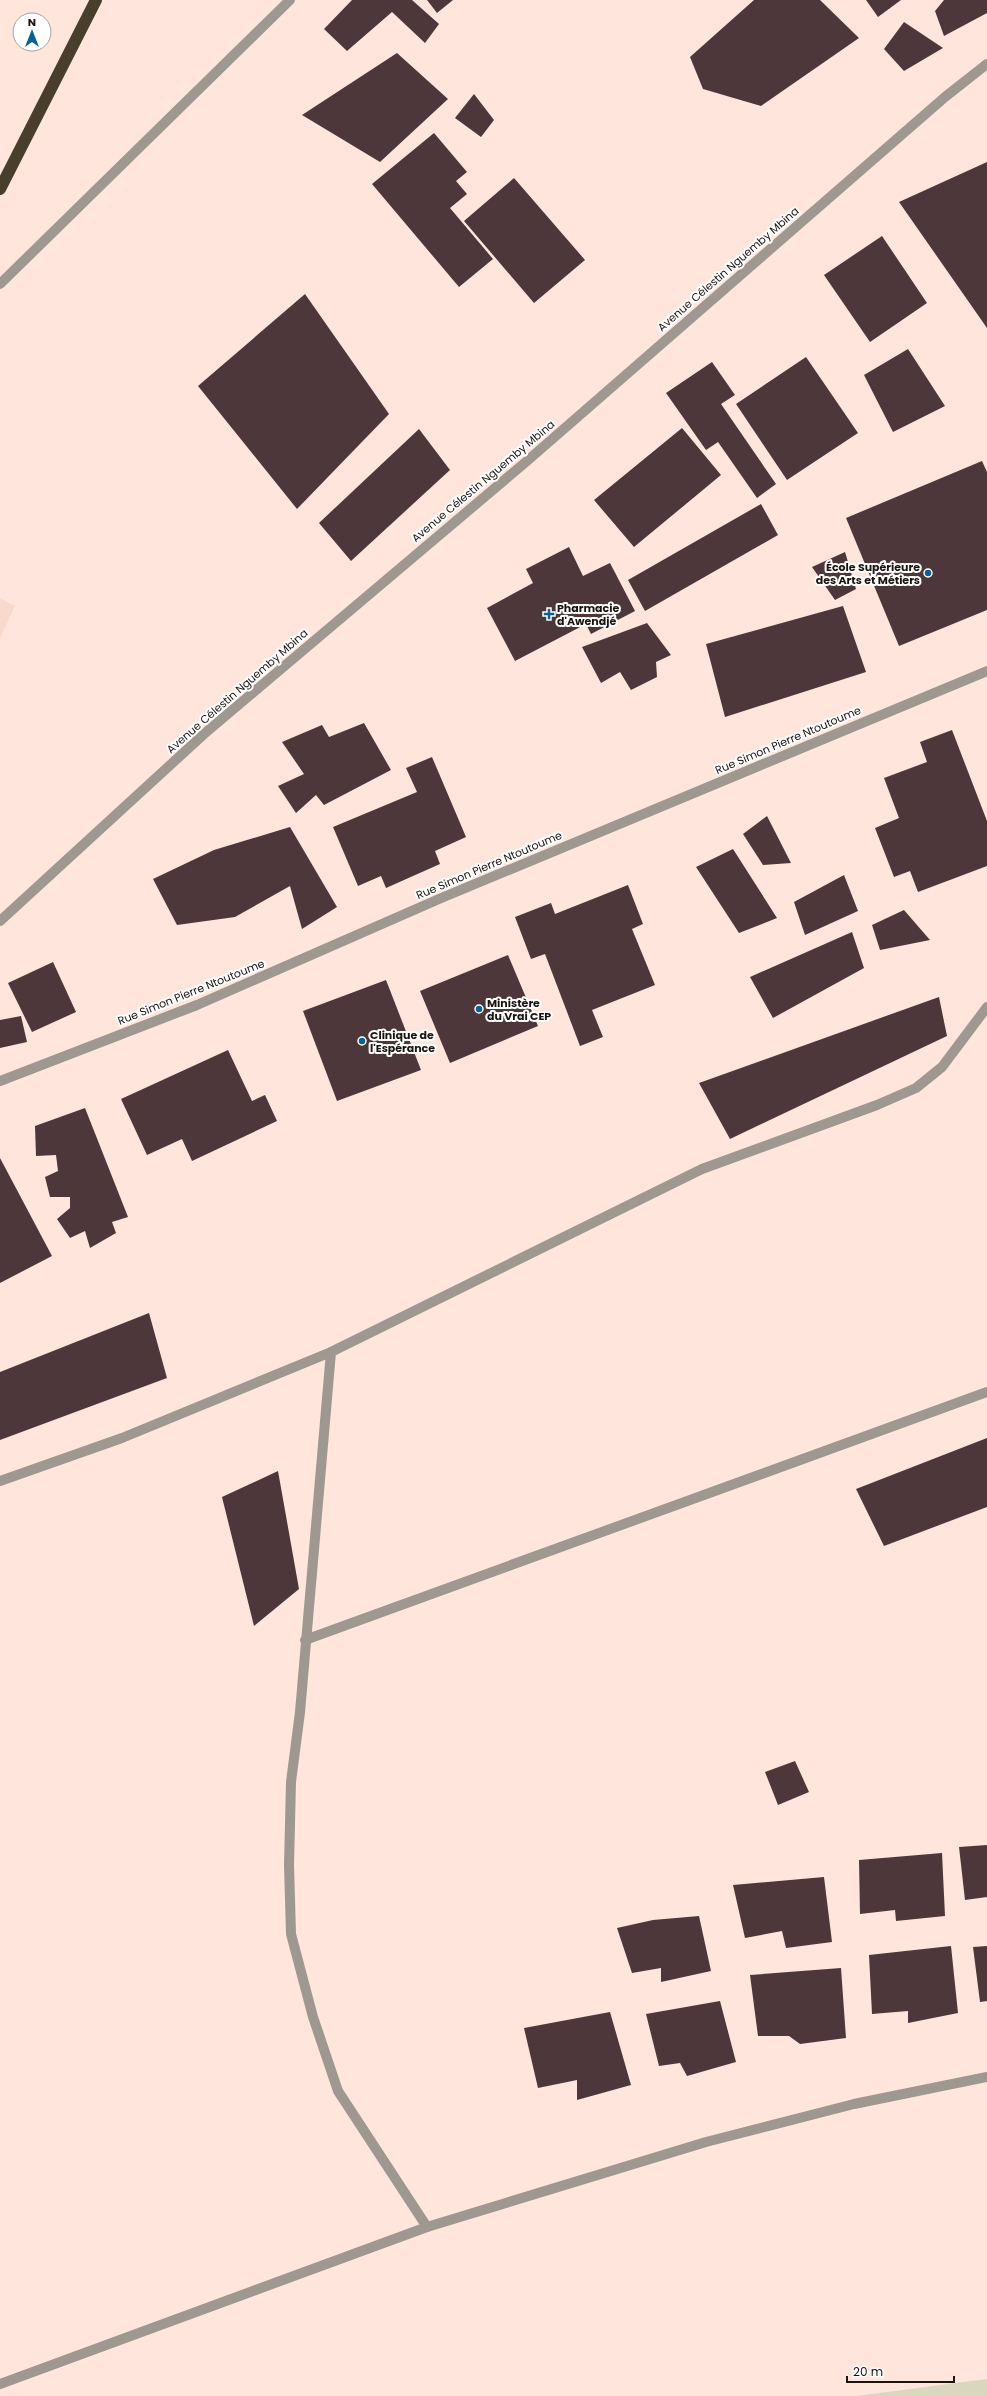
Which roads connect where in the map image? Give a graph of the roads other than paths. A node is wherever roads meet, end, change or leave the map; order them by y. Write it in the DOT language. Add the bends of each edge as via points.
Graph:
graph roads {
  1 [pos="96,0"];
  2 [pos="290,0"];
  3 [pos="987,64"];
  4 [pos="0,189"];
  5 [pos="0,284"];
  6 [pos="987,671"];
  7 [pos="0,921"];
  8 [pos="987,1006"];
  9 [pos="0,1082"];
  10 [pos="331,1352"];
  11 [pos="987,1392"];
  12 [pos="0,1481"];
  13 [pos="305,1640"];
  14 [pos="987,2077"];
  15 [pos="427,2227"];
  16 [pos="0,2384"];
  1 -- 4 [label="highway"];
  2 -- 5 [label="street"];
  3 -- 7 [label="street, Avenue Célestin Nguemby Mbina" via="945,97 527,461 204,734"];
  6 -- 9 [label="street, Rue Simon Pierre Ntoutoume" via="446,896 197,1004"];
  8 -- 10 [label="street" via="942,1067 916,1088 877,1105 702,1169"];
  10 -- 12 [label="street" via="122,1438"];
  10 -- 13 [label="street"];
  11 -- 13 [label="street"];
  13 -- 15 [label="street" via="300,1712 291,1782 291,1934 313,2017 338,2091"];
  14 -- 15 [label="street" via="854,2104 706,2142"];
  15 -- 16 [label="street"];
}
